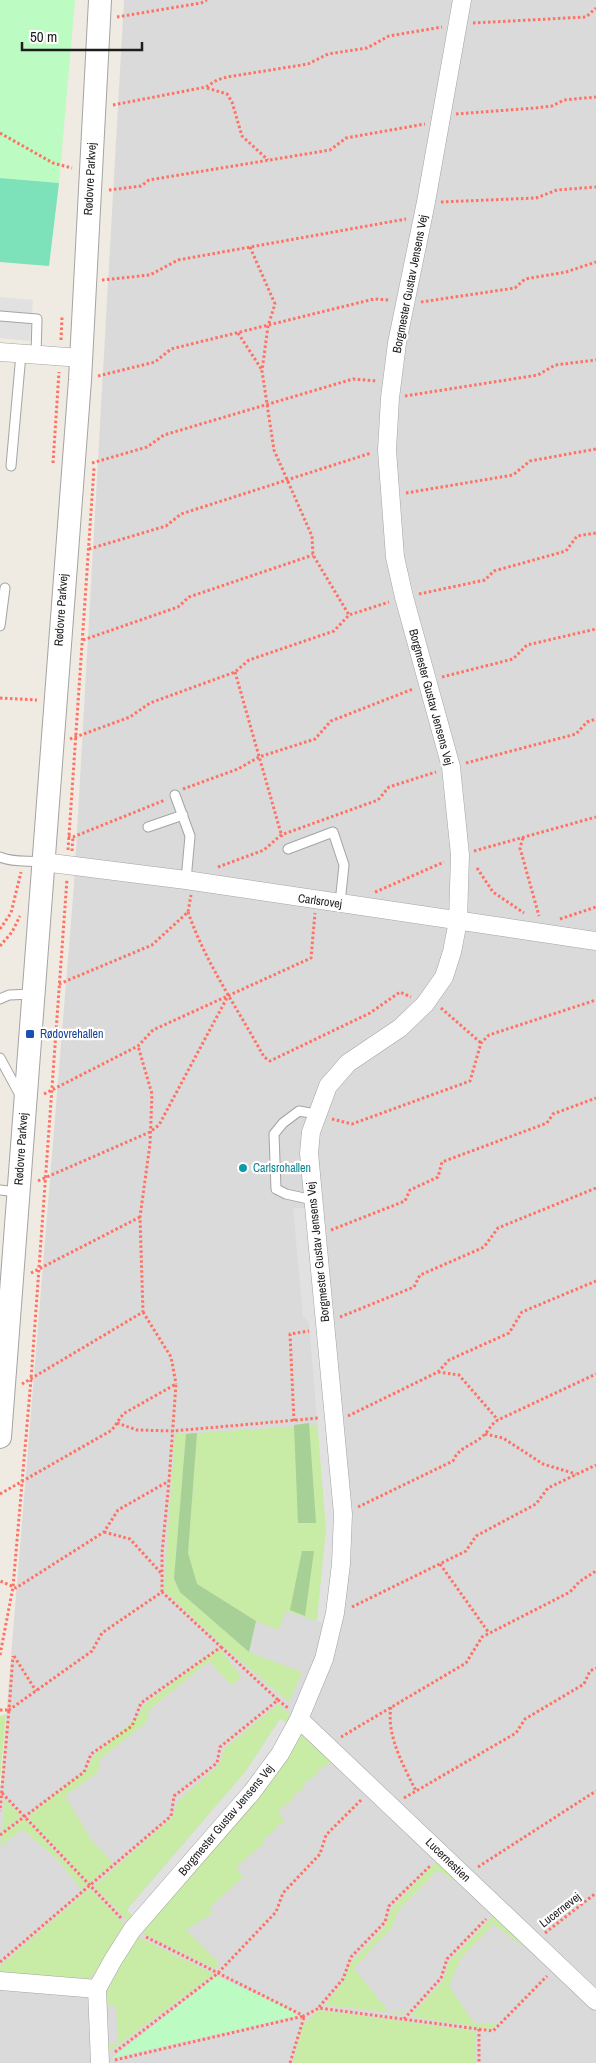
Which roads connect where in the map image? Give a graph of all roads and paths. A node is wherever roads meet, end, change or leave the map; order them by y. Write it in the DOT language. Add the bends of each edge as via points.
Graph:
graph roads {
  1 [pos="206,0"];
  2 [pos="462,0"];
  3 [pos="596,8"];
  4 [pos="111,14"];
  5 [pos="459,24"];
  6 [pos="206,87"];
  7 [pos="115,95"];
  8 [pos="596,97"];
  9 [pos="107,108"];
  10 [pos="440,121"];
  11 [pos="0,133"];
  12 [pos="73,158"];
  13 [pos="268,161"];
  14 [pos="72,168"];
  15 [pos="72,178"];
  16 [pos="110,180"];
  17 [pos="596,187"];
  18 [pos="102,194"];
  19 [pos="424,210"];
  20 [pos="250,247"];
  21 [pos="596,262"];
  22 [pos="106,270"];
  23 [pos="98,283"];
  24 [pos="404,301"];
  25 [pos="63,307"];
  26 [pos="0,316"];
  27 [pos="268,326"];
  28 [pos="238,333"];
  29 [pos="0,352"];
  30 [pos="29,355"];
  31 [pos="596,360"];
  32 [pos="87,370"];
  33 [pos="262,371"];
  34 [pos="391,390"];
  35 [pos="266,406"];
  36 [pos="596,449"];
  37 [pos="387,450"];
  38 [pos="95,452"];
  39 [pos="94,462"];
  40 [pos="12,466"];
  41 [pos="62,467"];
  42 [pos="285,479"];
  43 [pos="389,496"];
  44 [pos="596,533"];
  45 [pos="90,549"];
  46 [pos="313,555"];
  47 [pos="65,557"];
  48 [pos="4,588"];
  49 [pos="404,597"];
  50 [pos="349,615"];
  51 [pos="0,626"];
  52 [pos="596,629"];
  53 [pos="83,640"];
  54 [pos="58,648"];
  55 [pos="235,672"];
  56 [pos="427,681"];
  57 [pos="38,690"];
  58 [pos="0,698"];
  59 [pos="37,700"];
  60 [pos="36,710"];
  61 [pos="596,720"];
  62 [pos="77,737"];
  63 [pos="51,746"];
  64 [pos="259,757"];
  65 [pos="451,767"];
  66 [pos="175,795"];
  67 [pos="183,815"];
  68 [pos="596,817"];
  69 [pos="148,827"];
  70 [pos="46,833"];
  71 [pos="281,835"];
  72 [pos="69,836"];
  73 [pos="523,837"];
  74 [pos="288,848"];
  75 [pos="463,854"];
  76 [pos="0,857"];
  77 [pos="35,861"];
  78 [pos="67,865"];
  79 [pos="20,875"];
  80 [pos="196,882"];
  81 [pos="22,884"];
  82 [pos="316,900"];
  83 [pos="340,903"];
  84 [pos="366,907"];
  85 [pos="596,907"];
  86 [pos="22,911"];
  87 [pos="188,912"];
  88 [pos="458,920"];
  89 [pos="539,928"];
  90 [pos="0,929"];
  91 [pos="596,941"];
  92 [pos="0,946"];
  93 [pos="59,984"];
  94 [pos="33,994"];
  95 [pos="229,994"];
  96 [pos="0,999"];
  97 [pos="596,1000"];
  98 [pos="427,1001"];
  99 [pos="481,1044"];
  100 [pos="138,1046"];
  101 [pos="0,1058"];
  102 [pos="53,1089"];
  103 [pos="596,1098"];
  104 [pos="25,1103"];
  105 [pos="316,1114"];
  106 [pos="150,1132"];
  107 [pos="46,1178"];
  108 [pos="596,1188"];
  109 [pos="9,1191"];
  110 [pos="313,1200"];
  111 [pos="140,1218"];
  112 [pos="316,1236"];
  113 [pos="39,1269"];
  114 [pos="596,1281"];
  115 [pos="11,1283"];
  116 [pos="143,1312"];
  117 [pos="326,1325"];
  118 [pos="438,1372"];
  119 [pos="596,1374"];
  120 [pos="31,1379"];
  121 [pos="176,1384"];
  122 [pos="2,1395"];
  123 [pos="335,1420"];
  124 [pos="498,1420"];
  125 [pos="294,1421"];
  126 [pos="117,1423"];
  127 [pos="173,1432"];
  128 [pos="484,1434"];
  129 [pos="0,1437"];
  130 [pos="596,1465"];
  131 [pos="577,1474"];
  132 [pos="169,1481"];
  133 [pos="22,1482"];
  134 [pos="0,1494"];
  135 [pos="343,1514"];
  136 [pos="104,1532"];
  137 [pos="440,1564"];
  138 [pos="596,1571"];
  139 [pos="162,1574"];
  140 [pos="0,1581"];
  141 [pos="13,1587"];
  142 [pos="162,1592"];
  143 [pos="335,1612"];
  144 [pos="489,1634"];
  145 [pos="220,1647"];
  146 [pos="0,1655"];
  147 [pos="596,1668"];
  148 [pos="36,1690"];
  149 [pos="278,1700"];
  150 [pos="391,1707"];
  151 [pos="0,1710"];
  152 [pos="9,1710"];
  153 [pos="300,1719"];
  154 [pos="327,1745"];
  155 [pos="373,1788"];
  156 [pos="596,1790"];
  157 [pos="416,1791"];
  158 [pos="2,1793"];
  159 [pos="391,1806"];
  160 [pos="0,1811"];
  161 [pos="24,1818"];
  162 [pos="0,1835"];
  163 [pos="442,1854"];
  164 [pos="465,1876"];
  165 [pos="90,1885"];
  166 [pos="596,1893"];
  167 [pos="498,1907"];
  168 [pos="132,1930"];
  169 [pos="534,1942"];
  170 [pos="0,1962"];
  171 [pos="558,1965"];
  172 [pos="217,1974"];
  173 [pos="0,1982"];
  174 [pos="97,1989"];
  175 [pos="596,2001"];
  176 [pos="319,2008"];
  177 [pos="304,2016"];
  178 [pos="403,2019"];
  179 [pos="479,2029"];
  180 [pos="106,2060"];
  181 [pos="290,2063"];
  182 [pos="479,2063"];
  1 -- 4 [label="path"];
  2 -- 5 [label="street, Borgmester Gustav Jensens Vej"];
  3 -- 5 [label="path" via="586,17"];
  4 -- 9 [label="street, Rødovre Parkvej"];
  5 -- 6 [label="path" via="389,36 368,48 328,54 308,64 228,77"];
  5 -- 10 [label="street, Borgmester Gustav Jensens Vej"];
  6 -- 9 [label="path"];
  6 -- 13 [label="path" via="226,94 232,102 242,136"];
  7 -- 9 [label="path"];
  8 -- 10 [label="path" via="564,100 552,106 535,108 450,114"];
  9 -- 18 [label="street, Rødovre Parkvej"];
  10 -- 13 [label="path" via="346,138 330,150"];
  10 -- 19 [label="street, Borgmester Gustav Jensens Vej"];
  11 -- 14 [label="path" via="52,163"];
  12 -- 14 [label="path"];
  13 -- 18 [label="path" via="149,180 141,186"];
  14 -- 15 [label="path"];
  16 -- 18 [label="path"];
  17 -- 19 [label="path" via="557,190 536,198"];
  18 -- 23 [label="street, Rødovre Parkvej"];
  19 -- 20 [label="path" via="404,219"];
  19 -- 24 [label="street, Borgmester Gustav Jensens Vej"];
  20 -- 23 [label="path" via="178,260 150,275"];
  20 -- 27 [label="path" via="275,304"];
  21 -- 24 [label="path" via="566,272 525,279 515,288 418,302"];
  22 -- 23 [label="path"];
  23 -- 32 [label="street, Rødovre Parkvej"];
  24 -- 27 [label="path" via="374,299"];
  24 -- 34 [label="street, Borgmester Gustav Jensens Vej"];
  25 -- 32 [label="path"];
  26 -- 30 [label="lane" via="37,319"];
  27 -- 28 [label="path"];
  27 -- 33 [label="path"];
  28 -- 32 [label="path" via="171,349 155,362"];
  28 -- 33 [label="path"];
  29 -- 30 [label="street"];
  30 -- 32 [label="street"];
  30 -- 40 [label="lane"];
  31 -- 34 [label="path" via="555,365 538,374"];
  32 -- 41 [label="street, Rødovre Parkvej"];
  32 -- 41 [label="path"];
  33 -- 35 [label="path"];
  34 -- 35 [label="path" via="353,379"];
  34 -- 37 [label="street, Borgmester Gustav Jensens Vej"];
  35 -- 39 [label="path" via="164,435 147,447"];
  35 -- 42 [label="path" via="274,450"];
  36 -- 43 [label="path" via="530,462 513,475"];
  37 -- 42 [label="path"];
  37 -- 43 [label="street, Borgmester Gustav Jensens Vej"];
  38 -- 39 [label="path"];
  39 -- 41 [label="path"];
  39 -- 45 [label="path"];
  41 -- 47 [label="street, Rødovre Parkvej"];
  42 -- 45 [label="path" via="180,514 166,526"];
  42 -- 46 [label="path" via="312,536"];
  43 -- 49 [label="street, Borgmester Gustav Jensens Vej" via="395,557"];
  44 -- 49 [label="path" via="577,536 566,551 494,571 485,580"];
  45 -- 47 [label="path"];
  45 -- 53 [label="path"];
  46 -- 50 [label="path"];
  46 -- 53 [label="path" via="189,597 178,607"];
  47 -- 54 [label="street, Rødovre Parkvej"];
  48 -- 51 [label="lane"];
  49 -- 50 [label="path"];
  49 -- 56 [label="street, Borgmester Gustav Jensens Vej"];
  50 -- 55 [label="path" via="334,631 249,660"];
  52 -- 56 [label="path" via="527,645 514,659"];
  53 -- 54 [label="path"];
  53 -- 62 [label="path"];
  54 -- 63 [label="street, Rødovre Parkvej"];
  55 -- 62 [label="path" via="150,703 130,718"];
  55 -- 64 [label="path"];
  56 -- 64 [label="path" via="331,721 314,739"];
  56 -- 65 [label="street, Borgmester Gustav Jensens Vej"];
  57 -- 59 [label="path"];
  58 -- 59 [label="path"];
  59 -- 60 [label="path"];
  61 -- 65 [label="path" via="588,722 576,734"];
  62 -- 63 [label="path"];
  62 -- 72 [label="path"];
  63 -- 70 [label="street, Rødovre Parkvej"];
  64 -- 66 [label="path" via="238,769 186,787"];
  64 -- 71 [label="path"];
  65 -- 71 [label="path" via="389,788 378,800"];
  65 -- 75 [label="street, Borgmester Gustav Jensens Vej"];
  66 -- 67 [label="lane"];
  66 -- 72 [label="path"];
  67 -- 69 [label="lane"];
  67 -- 80 [label="lane" via="190,836"];
  68 -- 73 [label="path"];
  70 -- 72 [label="path"];
  70 -- 77 [label="street, Rødovre Parkvej"];
  71 -- 74 [label="path"];
  71 -- 80 [label="path" via="264,850 212,870"];
  72 -- 78 [label="path"];
  73 -- 75 [label="path"];
  73 -- 89 [label="path" via="520,848"];
  74 -- 83 [label="lane" via="333,832 344,865"];
  75 -- 84 [label="path" via="388,884 374,892"];
  75 -- 88 [label="street, Borgmester Gustav Jensens Vej"];
  75 -- 89 [label="path" via="493,892"];
  76 -- 77 [label="lane"];
  77 -- 78 [label="street, Carlsrovej"];
  77 -- 79 [label="path"];
  77 -- 94 [label="street, Rødovre Parkvej"];
  78 -- 80 [label="street, Carlsrovej"];
  78 -- 93 [label="path"];
  79 -- 81 [label="path"];
  79 -- 90 [label="path" via="11,913"];
  80 -- 82 [label="street, Carlsrovej"];
  80 -- 87 [label="path"];
  82 -- 83 [label="street, Carlsrovej"];
  82 -- 95 [label="path" via="311,958"];
  83 -- 84 [label="street, Carlsrovej"];
  84 -- 88 [label="street, Carlsrovej"];
  85 -- 89 [label="path"];
  86 -- 92 [label="path" via="12,932"];
  87 -- 93 [label="path" via="152,945"];
  87 -- 95 [label="path" via="198,941"];
  88 -- 89 [label="street, Carlsrovej"];
  88 -- 98 [label="street, Borgmester Gustav Jensens Vej" via="444,977"];
  89 -- 91 [label="street, Carlsrovej"];
  93 -- 102 [label="path"];
  94 -- 96 [label="lane"];
  94 -- 104 [label="street, Rødovre Parkvej"];
  95 -- 98 [label="path" via="264,1057 270,1061 370,1013 400,992"];
  95 -- 100 [label="path" via="153,1030"];
  95 -- 106 [label="path" via="159,1125"];
  97 -- 99 [label="path" via="489,1035"];
  98 -- 99 [label="path"];
  98 -- 105 [label="street, Borgmester Gustav Jensens Vej" via="400,1028 348,1064 328,1086"];
  99 -- 105 [label="path" via="470,1081 352,1124"];
  100 -- 102 [label="path"];
  100 -- 106 [label="path" via="152,1094"];
  101 -- 104 [label="lane"];
  102 -- 104 [label="path"];
  102 -- 107 [label="path"];
  103 -- 112 [label="path" via="554,1114 547,1123 442,1162 438,1177 410,1190 405,1201"];
  104 -- 109 [label="street, Rødovre Parkvej"];
  105 -- 110 [label="street, Borgmester Gustav Jensens Vej" via="309,1153"];
  105 -- 110 [label="lane" via="299,1111 274,1134 276,1189"];
  106 -- 107 [label="path"];
  106 -- 111 [label="path"];
  107 -- 109 [label="path"];
  107 -- 113 [label="path"];
  108 -- 117 [label="path" via="498,1228 484,1248 420,1276 414,1287"];
  109 -- 115 [label="street, Rødovre Parkvej"];
  110 -- 112 [label="street, Borgmester Gustav Jensens Vej"];
  111 -- 113 [label="path"];
  111 -- 116 [label="path"];
  112 -- 117 [label="street, Borgmester Gustav Jensens Vej"];
  113 -- 115 [label="path"];
  113 -- 120 [label="path"];
  114 -- 118 [label="path" via="522,1312 509,1333 449,1360"];
  115 -- 122 [label="street, Rødovre Parkvej"];
  116 -- 120 [label="path"];
  116 -- 121 [label="path" via="172,1358"];
  117 -- 123 [label="street, Borgmester Gustav Jensens Vej"];
  117 -- 125 [label="path" via="290,1334"];
  118 -- 123 [label="path"];
  118 -- 124 [label="path" via="459,1375"];
  119 -- 124 [label="path"];
  120 -- 122 [label="path"];
  120 -- 133 [label="path"];
  121 -- 126 [label="path" via="123,1414"];
  121 -- 127 [label="path"];
  122 -- 129 [label="street, Rødovre Parkvej"];
  123 -- 125 [label="path"];
  123 -- 135 [label="street, Borgmester Gustav Jensens Vej"];
  124 -- 128 [label="path"];
  125 -- 127 [label="path"];
  126 -- 127 [label="path" via="137,1430"];
  126 -- 133 [label="path" via="112,1430"];
  127 -- 132 [label="path"];
  128 -- 131 [label="path" via="503,1438 543,1464"];
  128 -- 135 [label="path" via="457,1452 453,1461"];
  130 -- 131 [label="path"];
  131 -- 137 [label="path" via="548,1488 536,1504 476,1536 466,1551"];
  132 -- 136 [label="path" via="118,1510"];
  132 -- 139 [label="path"];
  133 -- 134 [label="path"];
  133 -- 141 [label="path"];
  135 -- 143 [label="street, Borgmester Gustav Jensens Vej"];
  136 -- 139 [label="path" via="130,1539"];
  136 -- 141 [label="path"];
  137 -- 143 [label="path" via="347,1610"];
  137 -- 144 [label="path"];
  138 -- 144 [label="path" via="570,1592"];
  139 -- 142 [label="path"];
  140 -- 141 [label="path"];
  141 -- 146 [label="path"];
  142 -- 145 [label="path"];
  142 -- 148 [label="path" via="102,1633 92,1650"];
  143 -- 153 [label="street, Borgmester Gustav Jensens Vej" via="324,1659"];
  144 -- 150 [label="path" via="482,1637 466,1663"];
  145 -- 149 [label="path"];
  145 -- 161 [label="path" via="141,1703 132,1726 91,1754 84,1772"];
  147 -- 157 [label="path" via="590,1671 584,1684 525,1719 516,1733"];
  148 -- 152 [label="path"];
  148 -- 152 [label="path" via="13,1656"];
  149 -- 153 [label="path"];
  149 -- 165 [label="path" via="220,1747 217,1762 174,1796 171,1816"];
  150 -- 154 [label="path"];
  150 -- 157 [label="path" via="389,1719 402,1763"];
  151 -- 152 [label="path"];
  152 -- 158 [label="path"];
  153 -- 154 [label="street, Lucernestien"];
  153 -- 168 [label="street, Borgmester Gustav Jensens Vej" via="280,1754 252,1792"];
  154 -- 155 [label="street, Lucernestien"];
  155 -- 159 [label="street, Lucernestien"];
  155 -- 172 [label="path" via="326,1836 320,1854 283,1893 276,1912"];
  156 -- 164 [label="path"];
  157 -- 159 [label="path"];
  158 -- 160 [label="path"];
  158 -- 161 [label="path"];
  159 -- 163 [label="street, Lucernestien"];
  161 -- 162 [label="path"];
  161 -- 165 [label="path"];
  163 -- 164 [label="street, Lucernestien"];
  163 -- 176 [label="path" via="389,1906 385,1922 351,1957 344,1979"];
  164 -- 167 [label="street, Lucernestien"];
  165 -- 168 [label="path"];
  165 -- 170 [label="path"];
  166 -- 169 [label="path, Lucernevej"];
  167 -- 169 [label="street, Lucernestien"];
  167 -- 178 [label="path" via="447,1960 441,1978"];
  168 -- 172 [label="path"];
  168 -- 174 [label="street, Borgmester Gustav Jensens Vej"];
  169 -- 171 [label="street, Lucernestien"];
  171 -- 175 [label="street, Lucernestien"];
  171 -- 179 [label="path" via="496,2029"];
  172 -- 177 [label="path"];
  172 -- 180 [label="path"];
  173 -- 174 [label="street"];
  174 -- 180 [label="street"];
  176 -- 177 [label="path"];
  176 -- 178 [label="path"];
  177 -- 180 [label="path"];
  177 -- 181 [label="path"];
  178 -- 179 [label="path"];
  179 -- 182 [label="path"];
}
